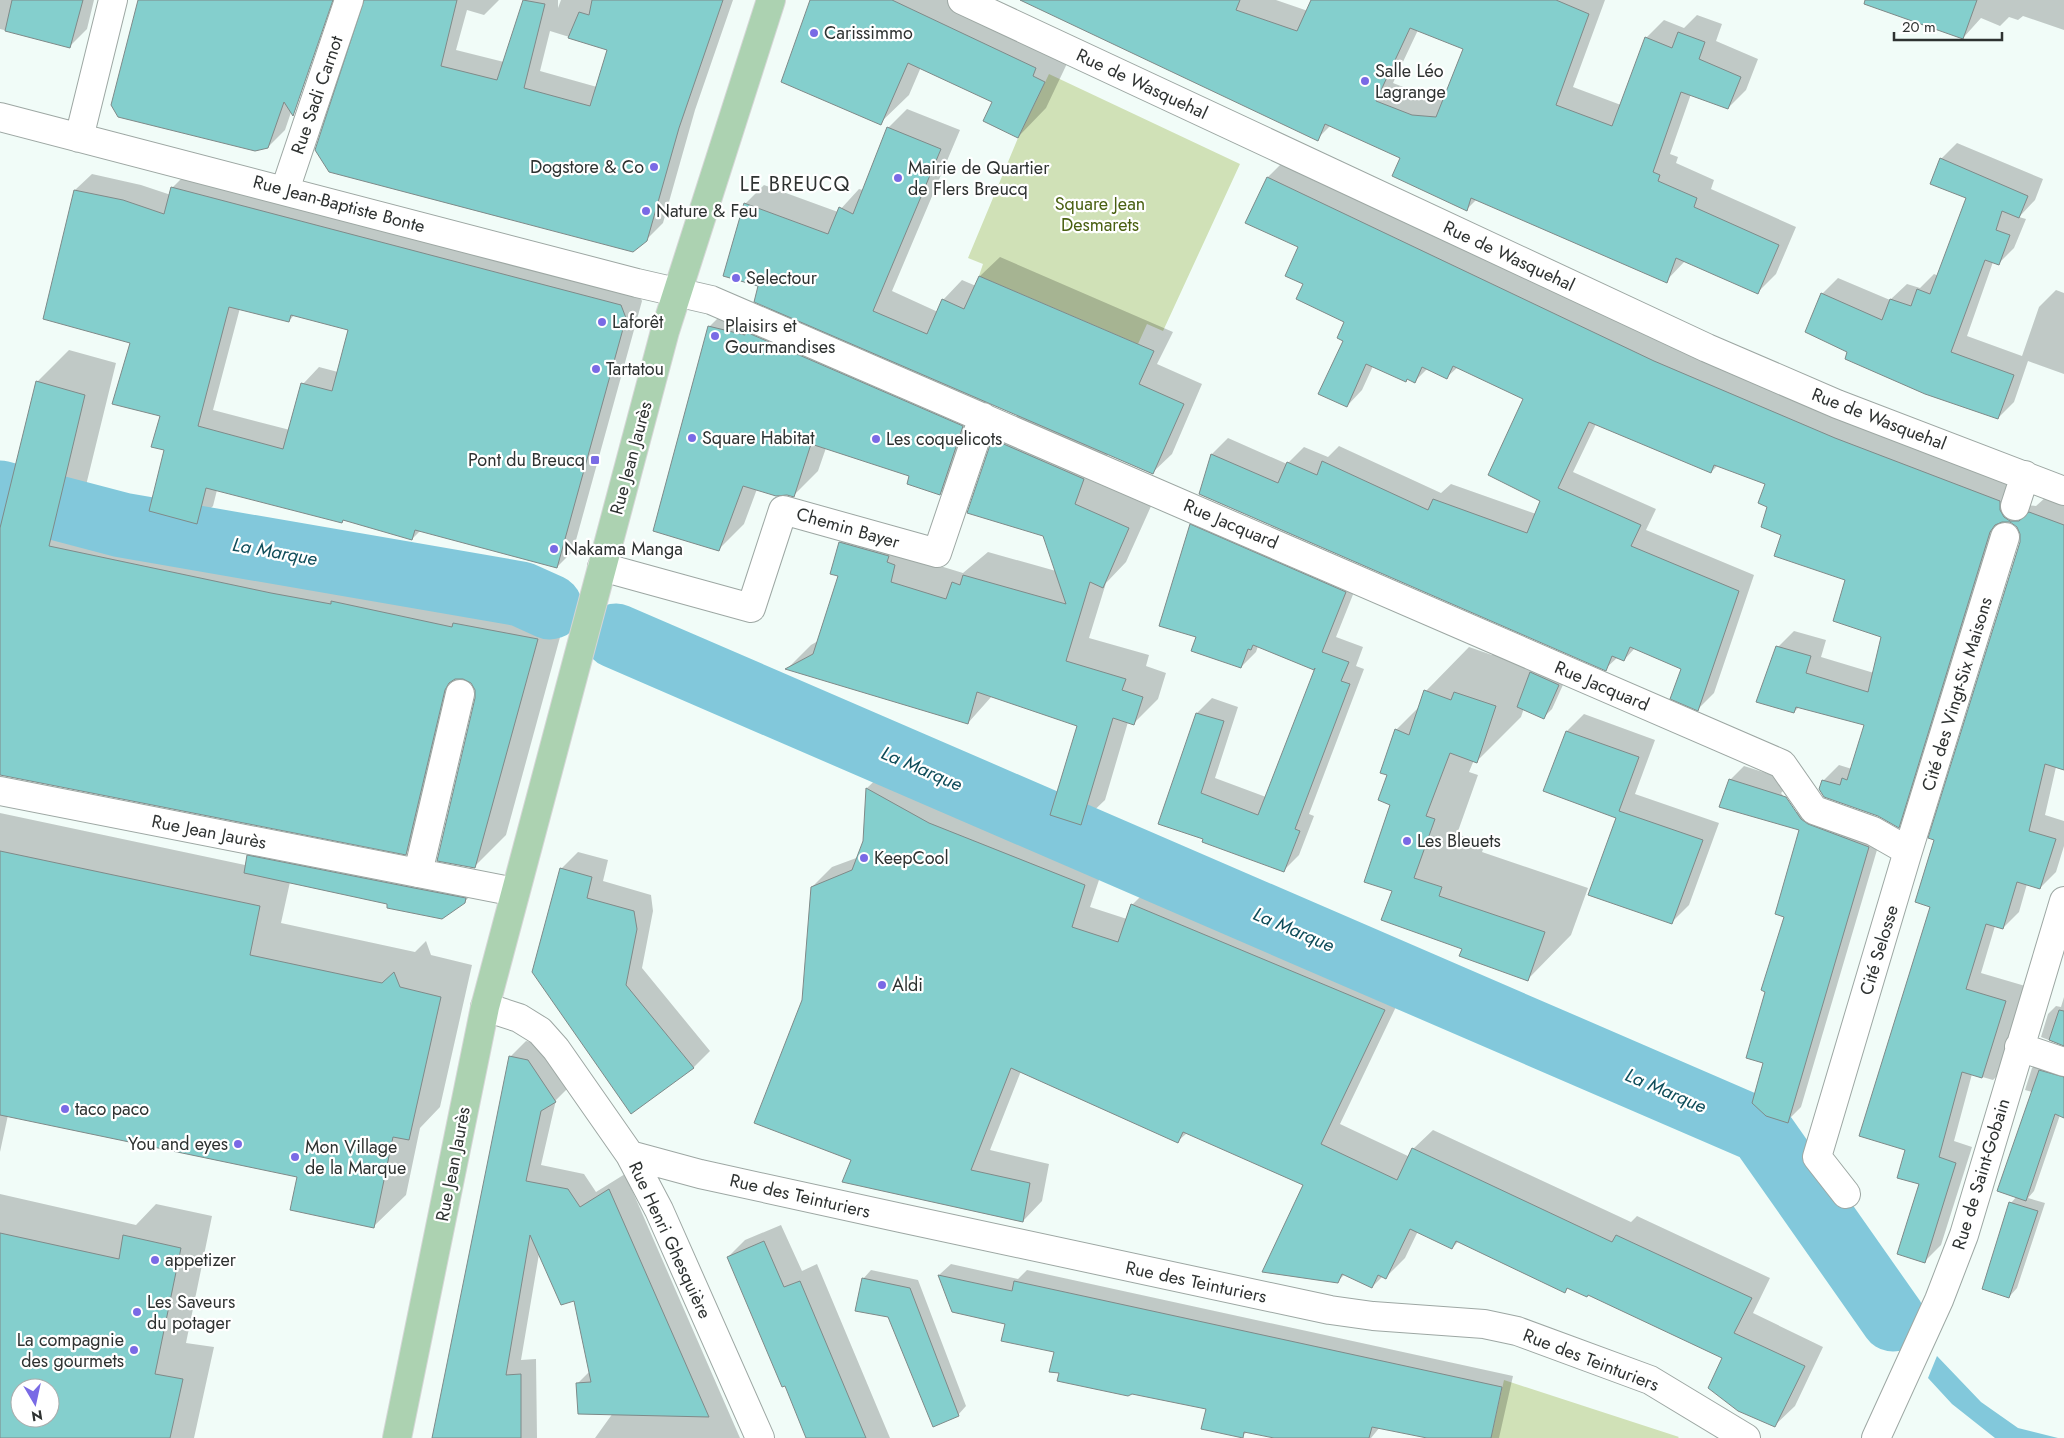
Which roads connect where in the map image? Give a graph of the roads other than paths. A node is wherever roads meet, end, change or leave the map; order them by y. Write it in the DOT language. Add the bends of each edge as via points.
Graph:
graph roads {
  1 [pos="113,0"];
  2 [pos="349,0"];
  3 [pos="771,0"];
  4 [pos="962,0"];
  5 [pos="0,117"];
  6 [pos="79,138"];
  7 [pos="285,190"];
  8 [pos="677,292"];
  9 [pos="983,417"];
  10 [pos="2025,476"];
  11 [pos="2064,492"];
  12 [pos="2015,506"];
  13 [pos="2005,537"];
  14 [pos="602,567"];
  15 [pos="460,694"];
  16 [pos="0,791"];
  17 [pos="1908,851"];
  18 [pos="418,873"];
  19 [pos="515,892"];
  20 [pos="2064,902"];
  21 [pos="485,1007"];
  22 [pos="2019,1047"];
  23 [pos="2064,1062"];
  24 [pos="630,1155"];
  25 [pos="1846,1194"];
  26 [pos="397,1438"];
  27 [pos="760,1438"];
  28 [pos="1746,1438"];
  29 [pos="1876,1438"];
  1 -- 6 [label="street"];
  2 -- 7 [label="street, Rue Sadi Carnot"];
  3 -- 8 [label="main road, Rue Jean Jaurès"];
  4 -- 10 [label="street, Rue de Wasquehal" via="1707,348 1837,404"];
  5 -- 6 [label="street, Rue Jean-Baptiste Bonte"];
  6 -- 7 [label="street, Rue Jean-Baptiste Bonte"];
  7 -- 8 [label="street, Rue Jean-Baptiste Bonte"];
  8 -- 9 [label="street, Rue Jacquard" via="710,300"];
  8 -- 14 [label="main road, Rue Jean Jaurès"];
  9 -- 14 [label="street, Chemin Bayer" via="937,553 783,510 751,608"];
  9 -- 17 [label="street, Rue Jacquard" via="1782,764 1814,810 1873,831"];
  10 -- 11 [label="street, Rue de Wasquehal"];
  10 -- 12 [label="street"];
  13 -- 17 [label="street, Cité des Vingt-Six Maisons"];
  14 -- 19 [label="main road, Rue Jean Jaurès"];
  15 -- 18 [label="street"];
  16 -- 18 [label="street, Rue Jean Jaurès"];
  17 -- 25 [label="street, Cité Selosse" via="1817,1157"];
  18 -- 19 [label="street, Rue Jean Jaurès"];
  19 -- 21 [label="main road, Rue Jean Jaurès"];
  20 -- 22 [label="street, Rue de Saint-Gobain"];
  21 -- 24 [label="street, Rue Henri Ghesquière" via="519,1018 540,1031"];
  21 -- 26 [label="main road, Rue Jean Jaurès"];
  22 -- 23 [label="street"];
  22 -- 29 [label="street, Rue de Saint-Gobain" via="1953,1266"];
  24 -- 27 [label="street, Rue Henri Ghesquière" via="659,1210"];
  24 -- 28 [label="street, Rue des Teinturiers" via="700,1174 1330,1310 1484,1324 1517,1331 1650,1380"];
}
